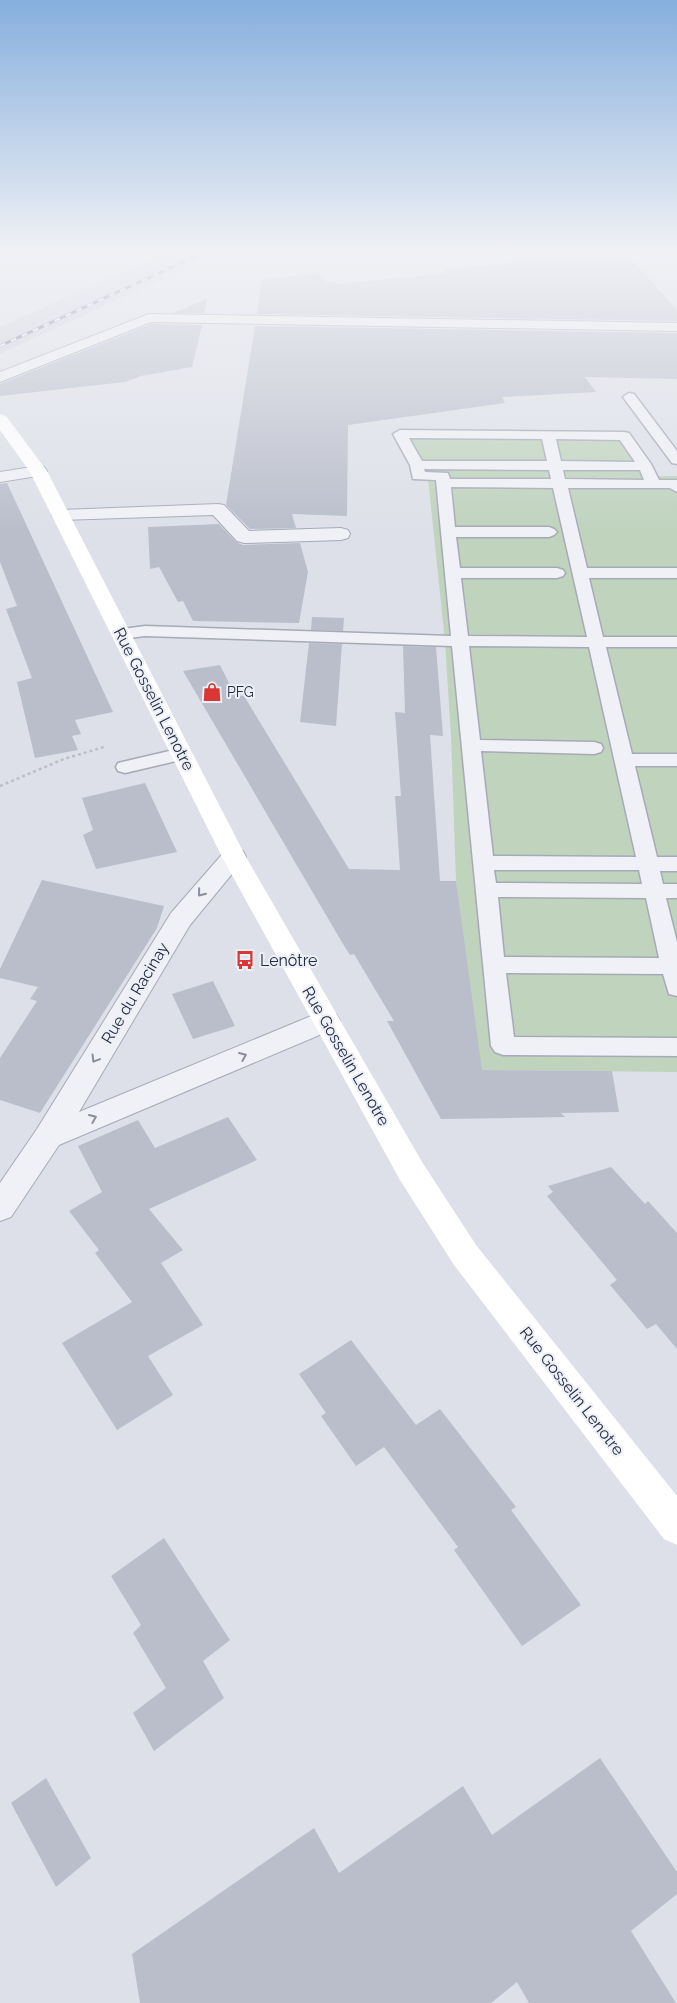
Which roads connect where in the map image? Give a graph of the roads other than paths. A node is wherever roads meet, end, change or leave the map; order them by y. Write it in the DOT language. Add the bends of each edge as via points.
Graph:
graph roads {
  1 [pos="80,345"];
  2 [pos="0,377"];
  3 [pos="629,396"];
  4 [pos="0,419"];
  5 [pos="411,455"];
  6 [pos="554,460"];
  7 [pos="677,460"];
  8 [pos="644,466"];
  9 [pos="38,471"];
  10 [pos="0,477"];
  11 [pos="443,480"];
  12 [pos="677,488"];
  13 [pos="61,515"];
  14 [pos="448,532"];
  15 [pos="549,532"];
  16 [pos="341,534"];
  17 [pos="453,573"];
  18 [pos="557,573"];
  19 [pos="580,573"];
  20 [pos="677,573"];
  21 [pos="121,634"];
  22 [pos="460,641"];
  23 [pos="596,641"];
  24 [pos="677,642"];
  25 [pos="471,745"];
  26 [pos="594,748"];
  27 [pos="182,754"];
  28 [pos="624,760"];
  29 [pos="677,760"];
  30 [pos="125,767"];
  31 [pos="234,857"];
  32 [pos="484,863"];
  33 [pos="648,864"];
  34 [pos="677,864"];
  35 [pos="487,890"];
  36 [pos="654,891"];
  37 [pos="677,891"];
  38 [pos="495,965"];
  39 [pos="674,966"];
  40 [pos="677,988"];
  41 [pos="326,1021"];
  42 [pos="677,1047"];
  43 [pos="48,1137"];
  44 [pos="0,1208"];
  45 [pos="677,1526"];
  1 -- 2 [label="street"];
  3 -- 7 [label="lane"];
  4 -- 9 [label="main road, Rue Gosselin Lenotre"];
  5 -- 6 [label="lane"];
  5 -- 6 [label="lane"];
  5 -- 11 [label="lane" via="418,476"];
  6 -- 8 [label="lane"];
  6 -- 8 [label="lane"];
  6 -- 8 [label="lane" via="624,436"];
  6 -- 11 [label="lane"];
  6 -- 19 [label="lane"];
  8 -- 12 [label="lane" via="676,484"];
  9 -- 10 [label="street"];
  9 -- 13 [label="main road, Rue Gosselin Lenotre"];
  11 -- 14 [label="lane"];
  13 -- 16 [label="street" via="218,509 244,537"];
  13 -- 21 [label="main road, Rue Gosselin Lenotre"];
  14 -- 15 [label="lane"];
  14 -- 17 [label="lane"];
  17 -- 18 [label="lane"];
  17 -- 22 [label="lane"];
  19 -- 20 [label="lane"];
  19 -- 23 [label="lane"];
  21 -- 22 [label="lane" via="145,631"];
  21 -- 27 [label="main road, Rue Gosselin Lenotre"];
  22 -- 23 [label="lane"];
  22 -- 25 [label="lane"];
  23 -- 24 [label="lane"];
  23 -- 28 [label="lane"];
  25 -- 26 [label="lane"];
  25 -- 32 [label="lane"];
  27 -- 30 [label="lane"];
  27 -- 31 [label="main road, Rue Gosselin Lenotre"];
  28 -- 29 [label="lane"];
  28 -- 33 [label="lane"];
  31 -- 41 [label="main road, Rue Gosselin Lenotre"];
  31 -- 43 [label="street, Rue du Racinay, one-way" via="180,919"];
  32 -- 33 [label="lane"];
  32 -- 35 [label="lane"];
  33 -- 34 [label="lane"];
  33 -- 36 [label="lane"];
  35 -- 36 [label="lane"];
  35 -- 38 [label="lane"];
  36 -- 37 [label="lane"];
  36 -- 39 [label="lane"];
  38 -- 39 [label="lane"];
  38 -- 42 [label="lane" via="503,1046"];
  39 -- 40 [label="lane"];
  43 -- 41 [label="street, one-way"];
  41 -- 45 [label="main road, Rue Gosselin Lenotre" via="411,1171 465,1255"];
  43 -- 44 [label="street, Rue du Racinay"];
}
